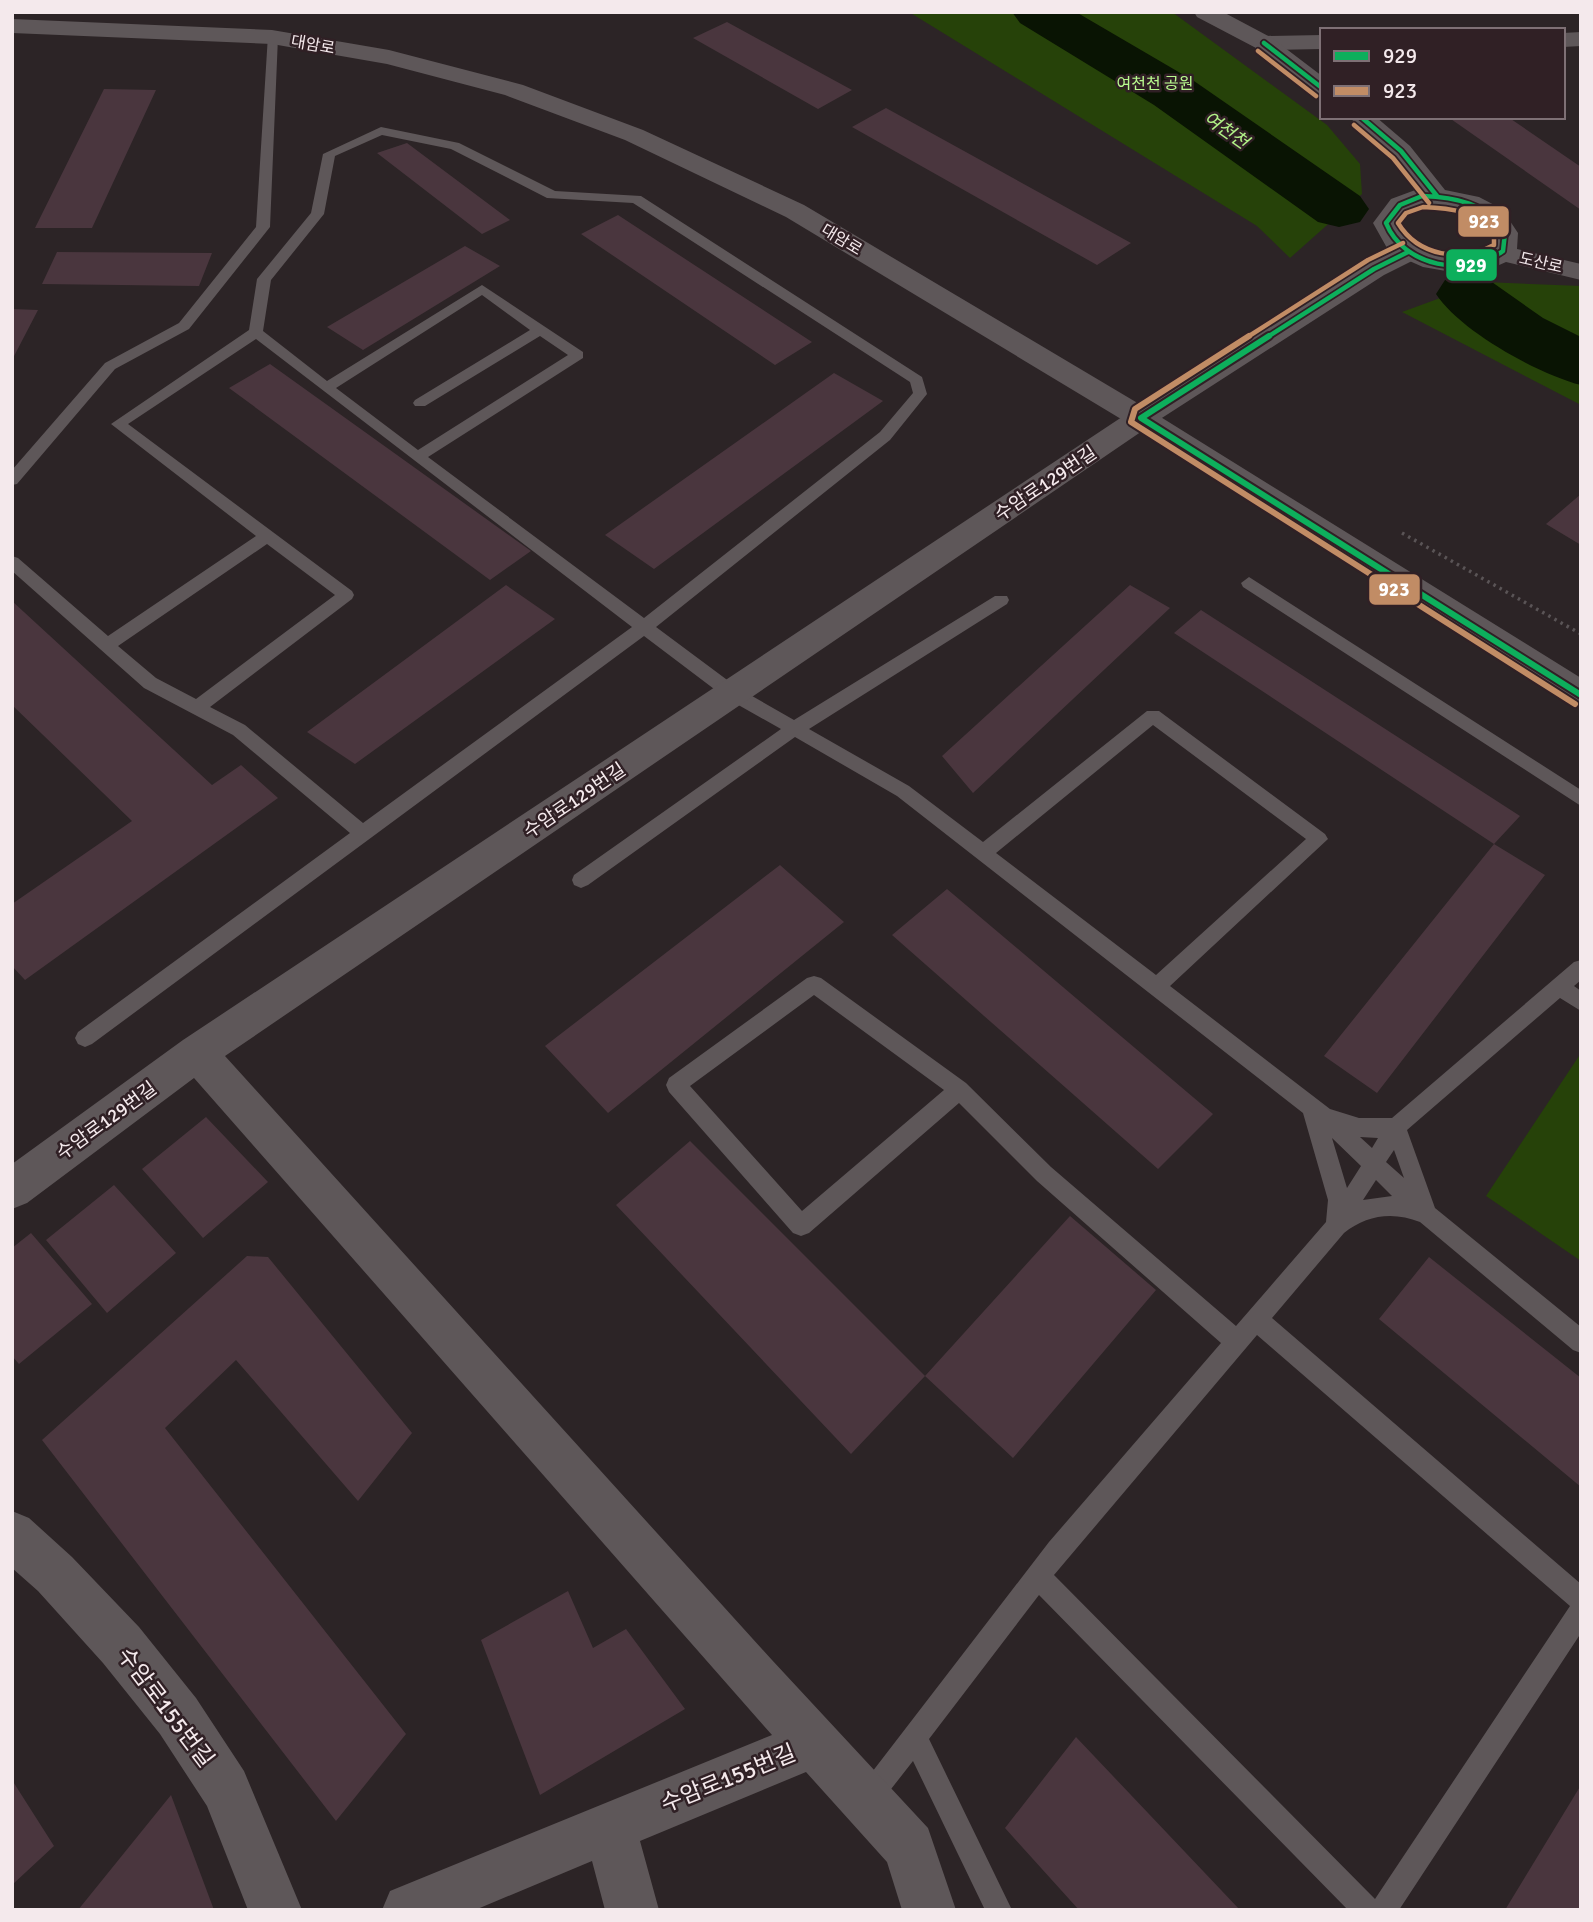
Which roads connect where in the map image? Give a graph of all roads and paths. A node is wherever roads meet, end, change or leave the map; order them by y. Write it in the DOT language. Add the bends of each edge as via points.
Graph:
graph roads {
  1 [pos="1205,12"];
  2 [pos="1240,12"];
  3 [pos="12,26"];
  4 [pos="272,37"];
  5 [pos="1320,42"];
  6 [pos="1264,43"];
  7 [pos="1320,86"];
  8 [pos="1364,119"];
  9 [pos="1437,196"];
  10 [pos="1408,251"];
  11 [pos="1501,253"];
  12 [pos="1581,272"];
  13 [pos="540,330"];
  14 [pos="256,332"];
  15 [pos="326,388"];
  16 [pos="420,403"];
  17 [pos="1142,418"];
  18 [pos="419,456"];
  19 [pos="12,480"];
  20 [pos="267,536"];
  21 [pos="12,562"];
  22 [pos="1249,583"];
  23 [pos="1001,600"];
  24 [pos="644,626"];
  25 [pos="107,645"];
  26 [pos="732,693"];
  27 [pos="1581,695"];
  28 [pos="197,708"];
  29 [pos="794,729"];
  30 [pos="1581,799"];
  31 [pos="362,834"];
  32 [pos="983,853"];
  33 [pos="581,880"];
  34 [pos="1581,968"];
  35 [pos="1156,986"];
  36 [pos="1559,987"];
  37 [pos="1581,1002"];
  38 [pos="85,1038"];
  39 [pos="197,1053"];
  40 [pos="959,1090"];
  41 [pos="1311,1106"];
  42 [pos="1396,1127"];
  43 [pos="1373,1165"];
  44 [pos="15,1181"];
  45 [pos="1428,1215"];
  46 [pos="1336,1226"];
  47 [pos="1256,1319"];
  48 [pos="1237,1342"];
  49 [pos="1581,1342"];
  50 [pos="12,1535"];
  51 [pos="1038,1576"];
  52 [pos="1581,1600"];
  53 [pos="1581,1611"];
  54 [pos="915,1737"];
  55 [pos="814,1743"];
  56 [pos="866,1800"];
  57 [pos="610,1827"];
  58 [pos="275,1910"];
  59 [pos="409,1910"];
  60 [pos="632,1910"];
  61 [pos="929,1910"];
  62 [pos="999,1910"];
  63 [pos="1367,1910"];
  64 [pos="1383,1910"];
  1 -- 6 [label="street"];
  2 -- 6 [label="street"];
  3 -- 4 [label="street, 대암로"];
  4 -- 17 [label="street, 대암로" via="389,57 514,90 634,135 795,211"];
  4 -- 19 [label="lane" via="263,227 184,326 110,366"];
  5 -- 6 [label="street"];
  6 -- 7 [label="street"];
  8 -- 9 [label="street" via="1401,151"];
  9 -- 10 [label="street" via="1404,201 1392,209 1387,223 1394,240"];
  9 -- 11 [label="street" via="1479,206 1500,222 1507,240"];
  10 -- 11 [label="street" via="1427,260 1464,265"];
  10 -- 17 [label="street, 수암로129번길"];
  11 -- 12 [label="street, 도산로"];
  13 -- 15 [label="lane" via="482,289"];
  13 -- 16 [label="lane"];
  13 -- 18 [label="lane" via="578,355"];
  14 -- 15 [label="lane"];
  14 -- 20 [label="lane" via="118,425"];
  14 -- 24 [label="lane" via="264,279 317,214 329,154 381,131 455,146 552,195 636,199 917,380 920,394 885,436"];
  15 -- 18 [label="lane"];
  17 -- 26 [label="street, 수암로129번길"];
  17 -- 27 [label="street, 대암로"];
  18 -- 24 [label="lane"];
  20 -- 25 [label="lane"];
  20 -- 28 [label="lane" via="346,595"];
  21 -- 25 [label="lane"];
  22 -- 30 [label="lane"];
  23 -- 29 [label="lane"];
  24 -- 26 [label="lane"];
  24 -- 31 [label="lane"];
  25 -- 28 [label="lane" via="150,684"];
  26 -- 29 [label="lane"];
  26 -- 39 [label="street, 수암로129번길"];
  28 -- 31 [label="lane" via="239,730"];
  29 -- 32 [label="lane" via="903,791"];
  29 -- 33 [label="lane"];
  31 -- 38 [label="lane"];
  32 -- 35 [label="lane"];
  32 -- 35 [label="lane" via="1153,716 1319,839"];
  34 -- 36 [label="lane"];
  35 -- 41 [label="lane"];
  36 -- 37 [label="lane"];
  36 -- 42 [label="lane"];
  39 -- 44 [label="street, 수암로129번길"];
  39 -- 55 [label="street"];
  40 -- 40 [label="lane" via="814,984 676,1085 802,1226"];
  40 -- 48 [label="lane" via="1044,1174"];
  41 -- 42 [label="lane" via="1350,1127"];
  41 -- 43 [label="lane"];
  41 -- 46 [label="lane" via="1339,1200"];
  42 -- 43 [label="lane"];
  42 -- 45 [label="lane"];
  43 -- 45 [label="lane"];
  43 -- 46 [label="lane"];
  45 -- 46 [label="lane" via="1414,1208 1379,1206 1346,1217"];
  45 -- 49 [label="lane"];
  46 -- 47 [label="lane"];
  47 -- 48 [label="lane"];
  47 -- 52 [label="lane"];
  48 -- 51 [label="lane"];
  50 -- 58 [label="street, 수암로155번길" via="121,1645 178,1716 226,1789"];
  51 -- 54 [label="lane"];
  51 -- 63 [label="lane"];
  53 -- 64 [label="lane"];
  54 -- 56 [label="lane"];
  54 -- 62 [label="lane"];
  55 -- 56 [label="street"];
  55 -- 57 [label="street, 수암로155번길"];
  56 -- 61 [label="street" via="909,1847"];
  57 -- 59 [label="street, 수암로155번길"];
  57 -- 60 [label="street"];
}
